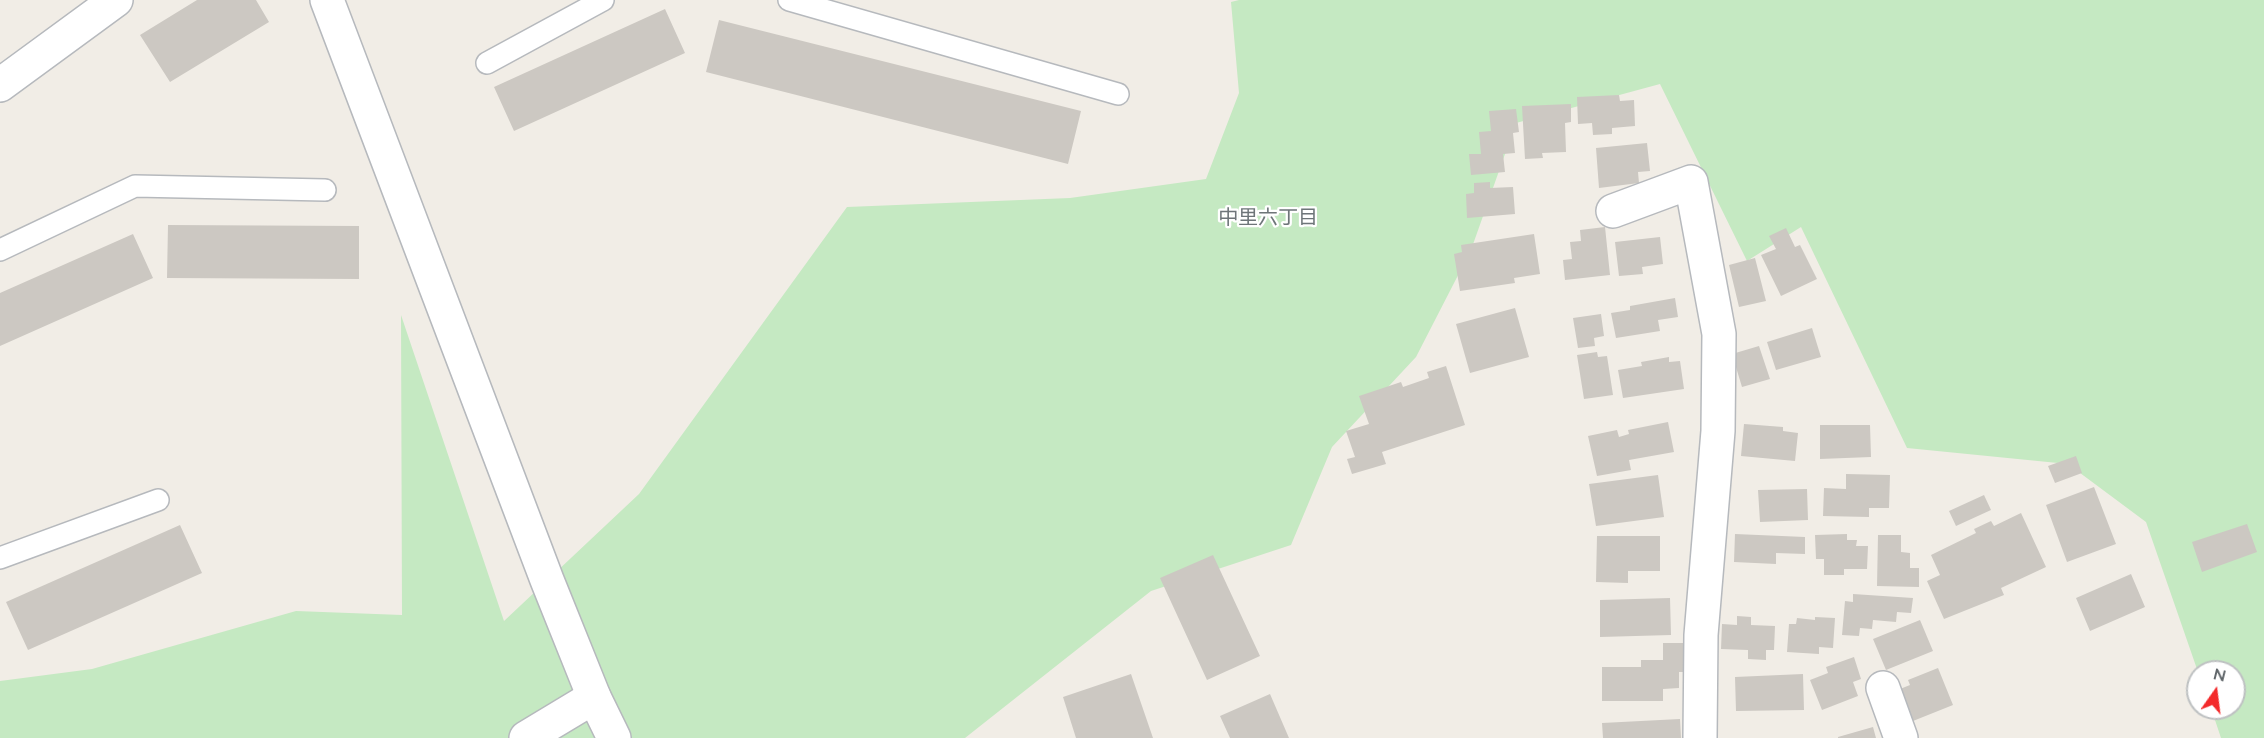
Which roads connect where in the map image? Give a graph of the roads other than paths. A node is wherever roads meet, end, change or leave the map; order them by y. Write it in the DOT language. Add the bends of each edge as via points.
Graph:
graph roads {
  1 [pos="116,0"];
  2 [pos="327,0"];
  3 [pos="603,0"];
  4 [pos="789,0"];
  5 [pos="487,63"];
  6 [pos="0,85"];
  7 [pos="1118,94"];
  8 [pos="325,190"];
  9 [pos="1613,211"];
  10 [pos="0,250"];
  11 [pos="158,500"];
  12 [pos="0,558"];
  13 [pos="1883,688"];
  14 [pos="594,697"];
  15 [pos="526,738"];
  16 [pos="614,738"];
  17 [pos="1700,738"];
  18 [pos="1901,738"];
  1 -- 6 [label="street"];
  2 -- 14 [label="street"];
  3 -- 5 [label="lane"];
  4 -- 7 [label="lane"];
  8 -- 10 [label="lane" via="135,186"];
  9 -- 17 [label="street" via="1691,182 1718,324 1718,431 1701,635"];
  11 -- 12 [label="lane"];
  13 -- 18 [label="street"];
  14 -- 15 [label="street"];
  14 -- 16 [label="street"];
}
